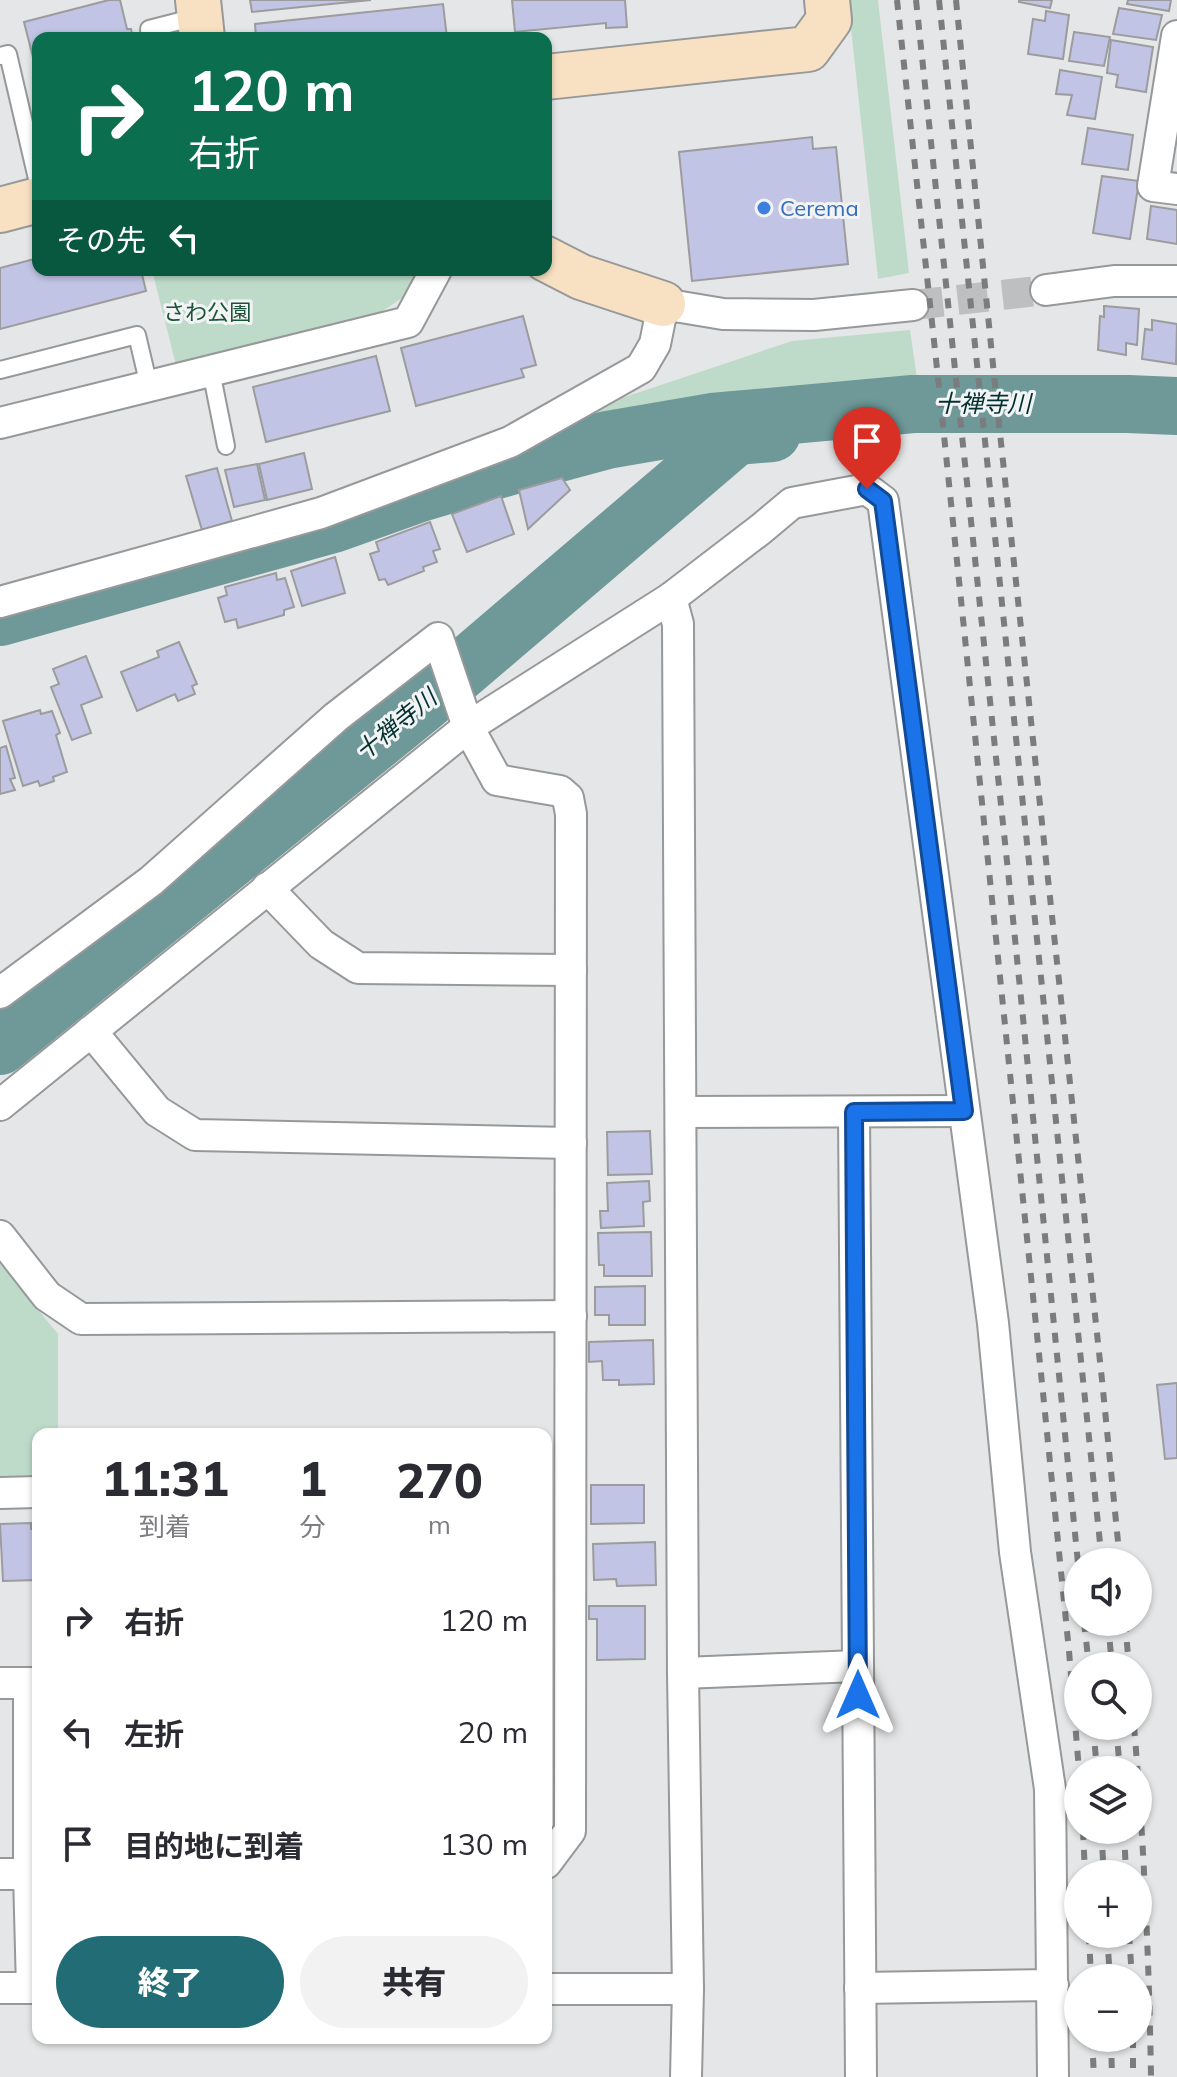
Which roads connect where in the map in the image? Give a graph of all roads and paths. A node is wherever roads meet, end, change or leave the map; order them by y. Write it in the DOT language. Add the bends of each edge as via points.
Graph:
graph roads {
  1 [pos="827,0"];
  2 [pos="200,18"];
  3 [pos="149,32"];
  4 [pos="1177,36"];
  5 [pos="0,56"];
  6 [pos="552,76"];
  7 [pos="32,157"];
  8 [pos="1177,189"];
  9 [pos="32,202"];
  10 [pos="0,210"];
  11 [pos="552,262"];
  12 [pos="433,276"];
  13 [pos="1177,281"];
  14 [pos="1046,290"];
  15 [pos="663,304"];
  16 [pos="913,305"];
  17 [pos="0,370"];
  18 [pos="211,371"];
  19 [pos="149,386"];
  20 [pos="0,423"];
  21 [pos="226,446"];
  22 [pos="671,598"];
  23 [pos="0,602"];
  24 [pos="468,727"];
  25 [pos="267,888"];
  26 [pos="571,970"];
  27 [pos="0,993"];
  28 [pos="91,1031"];
  29 [pos="0,1105"];
  30 [pos="964,1111"];
  31 [pos="681,1112"];
  32 [pos="854,1112"];
  33 [pos="571,1143"];
  34 [pos="0,1236"];
  35 [pos="571,1316"];
  36 [pos="558,1490"];
  37 [pos="32,1492"];
  38 [pos="0,1493"];
  39 [pos="858,1666"];
  40 [pos="683,1673"];
  41 [pos="558,1682"];
  42 [pos="22,1683"];
  43 [pos="552,1855"];
  44 [pos="22,1874"];
  45 [pos="32,1962"];
  46 [pos="1053,1985"];
  47 [pos="0,1988"];
  48 [pos="32,1988"];
  49 [pos="860,1988"];
  50 [pos="552,1989"];
  51 [pos="688,1989"];
  52 [pos="686,2077"];
  53 [pos="861,2077"];
  54 [pos="1053,2077"];
  1 -- 6 [label="street" via="829,20 808,49"];
  2 -- 3 [label="lane"];
  4 -- 8 [label="street" via="1153,186"];
  5 -- 7 [label="lane" via="8,54"];
  9 -- 10 [label="street"];
  11 -- 15 [label="street"];
  12 -- 18 [label="street" via="408,322"];
  13 -- 14 [label="street" via="1114,281"];
  15 -- 16 [label="street" via="723,314 814,315"];
  15 -- 23 [label="street" via="655,344 641,368 510,442 321,513"];
  17 -- 19 [label="lane" via="137,335"];
  18 -- 19 [label="street"];
  18 -- 21 [label="lane"];
  19 -- 20 [label="street"];
  22 -- 24 [label="street"];
  22 -- 30 [label="street" via="792,503 867,489 883,501"];
  22 -- 31 [label="street" via="678,624"];
  24 -- 25 [label="street"];
  24 -- 26 [label="street" via="497,780 560,791 568,798"];
  24 -- 27 [label="street" via="438,638 336,717 151,881"];
  25 -- 26 [label="street" via="321,944 358,968"];
  25 -- 28 [label="street"];
  26 -- 33 [label="street"];
  28 -- 29 [label="street"];
  28 -- 33 [label="street" via="157,1111 195,1135"];
  30 -- 32 [label="street"];
  30 -- 46 [label="street" via="993,1323 1015,1552 1050,1789"];
  31 -- 32 [label="street"];
  31 -- 40 [label="street"];
  32 -- 39 [label="street"];
  33 -- 35 [label="street"];
  34 -- 35 [label="street" via="47,1296 81,1319"];
  35 -- 36 [label="street"];
  36 -- 41 [label="street"];
  37 -- 38 [label="street"];
  39 -- 40 [label="street"];
  39 -- 49 [label="street"];
  40 -- 51 [label="street"];
  41 -- 43 [label="street" via="570,1831"];
  42 -- 44 [label="street"];
  44 -- 45 [label="street"];
  46 -- 49 [label="street"];
  46 -- 54 [label="street"];
  47 -- 48 [label="street"];
  49 -- 53 [label="street"];
  50 -- 51 [label="street"];
  51 -- 52 [label="street"];
}
